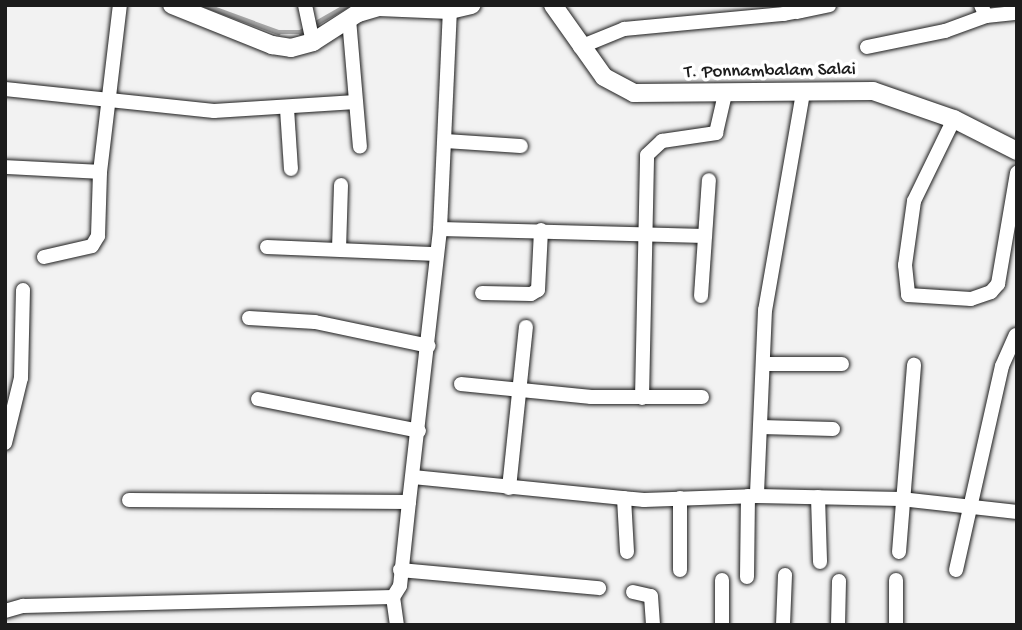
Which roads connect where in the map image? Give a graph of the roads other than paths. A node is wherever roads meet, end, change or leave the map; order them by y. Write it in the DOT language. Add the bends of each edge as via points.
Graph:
graph roads {
  1 [pos="120,5"];
  2 [pos="172,5"];
  3 [pos="471,5"];
  4 [pos="553,5"];
  5 [pos="830,5"];
  6 [pos="193,9"];
  7 [pos="800,9"];
  8 [pos="450,10"];
  9 [pos="984,11"];
  10 [pos="1017,13"];
  11 [pos="349,19"];
  12 [pos="308,25"];
  13 [pos="580,47"];
  14 [pos="867,47"];
  15 [pos="5,89"];
  16 [pos="803,93"];
  17 [pos="725,95"];
  18 [pos="111,102"];
  19 [pos="356,102"];
  20 [pos="287,109"];
  21 [pos="954,119"];
  22 [pos="444,141"];
  23 [pos="521,146"];
  24 [pos="360,147"];
  25 [pos="1017,151"];
  26 [pos="5,167"];
  27 [pos="291,169"];
  28 [pos="100,172"];
  29 [pos="1017,173"];
  30 [pos="709,180"];
  31 [pos="341,185"];
  32 [pos="440,229"];
  33 [pos="541,230"];
  34 [pos="646,231"];
  35 [pos="705,236"];
  36 [pos="267,247"];
  37 [pos="339,249"];
  38 [pos="437,254"];
  39 [pos="44,257"];
  40 [pos="23,290"];
  41 [pos="482,293"];
  42 [pos="701,296"];
  43 [pos="249,318"];
  44 [pos="527,327"];
  45 [pos="1016,335"];
  46 [pos="429,346"];
  47 [pos="842,363"];
  48 [pos="763,364"];
  49 [pos="914,365"];
  50 [pos="461,384"];
  51 [pos="521,391"];
  52 [pos="702,397"];
  53 [pos="642,398"];
  54 [pos="258,399"];
  55 [pos="761,427"];
  56 [pos="833,429"];
  57 [pos="419,431"];
  58 [pos="5,443"];
  59 [pos="413,477"];
  60 [pos="509,488"];
  61 [pos="753,496"];
  62 [pos="818,497"];
  63 [pos="624,498"];
  64 [pos="680,498"];
  65 [pos="901,499"];
  66 [pos="129,500"];
  67 [pos="409,502"];
  68 [pos="969,505"];
  69 [pos="1017,511"];
  70 [pos="627,552"];
  71 [pos="900,552"];
  72 [pos="820,562"];
  73 [pos="401,570"];
  74 [pos="680,570"];
  75 [pos="956,570"];
  76 [pos="785,575"];
  77 [pos="747,577"];
  78 [pos="722,580"];
  79 [pos="896,580"];
  80 [pos="839,581"];
  81 [pos="599,588"];
  82 [pos="633,592"];
  83 [pos="393,597"];
  84 [pos="5,611"];
  85 [pos="397,625"];
  86 [pos="653,625"];
  87 [pos="722,625"];
  88 [pos="783,625"];
  89 [pos="838,625"];
  90 [pos="896,625"];
  1 -- 18 [label="street"];
  2 -- 6 [label="street"];
  3 -- 8 [label="street"];
  4 -- 13 [label="street, T. Ponnambalam Salai"];
  5 -- 7 [label="street"];
  6 -- 12 [label="street" via="272,45 291,48"];
  7 -- 13 [label="street" via="624,29"];
  8 -- 11 [label="street" via="379,7"];
  8 -- 22 [label="street"];
  9 -- 10 [label="street"];
  9 -- 14 [label="street" via="945,31"];
  11 -- 12 [label="street"];
  11 -- 19 [label="street"];
  13 -- 17 [label="street, T. Ponnambalam Salai" via="604,77 634,93"];
  15 -- 18 [label="street"];
  16 -- 17 [label="street, T. Ponnambalam Salai"];
  16 -- 21 [label="street, T. Ponnambalam Salai" via="873,91"];
  16 -- 48 [label="street" via="776,231"];
  17 -- 34 [label="street" via="716,133 662,141 650,149"];
  18 -- 20 [label="street" via="214,111"];
  18 -- 28 [label="street"];
  19 -- 20 [label="street"];
  19 -- 24 [label="street"];
  20 -- 27 [label="street"];
  21 -- 25 [label="street, T. Ponnambalam Salai"];
  21 -- 29 [label="street" via="914,201 905,265 908,295 971,299 991,292 998,284"];
  22 -- 23 [label="street"];
  22 -- 32 [label="street"];
  26 -- 28 [label="street"];
  28 -- 39 [label="street" via="95,242"];
  30 -- 35 [label="street"];
  31 -- 37 [label="street"];
  32 -- 33 [label="street"];
  32 -- 38 [label="street"];
  33 -- 34 [label="street"];
  33 -- 41 [label="street" via="538,289 531,294"];
  34 -- 35 [label="street"];
  34 -- 53 [label="street"];
  35 -- 42 [label="street"];
  36 -- 37 [label="street"];
  37 -- 38 [label="street"];
  38 -- 46 [label="street"];
  40 -- 58 [label="street" via="21,378"];
  43 -- 46 [label="street" via="315,322"];
  44 -- 51 [label="street"];
  45 -- 68 [label="street" via="1002,366"];
  46 -- 57 [label="street"];
  47 -- 48 [label="street"];
  48 -- 55 [label="street"];
  49 -- 65 [label="street"];
  50 -- 51 [label="street"];
  51 -- 53 [label="street"];
  51 -- 60 [label="street"];
  52 -- 53 [label="street"];
  54 -- 57 [label="street"];
  55 -- 56 [label="street"];
  55 -- 61 [label="street"];
  57 -- 59 [label="street"];
  59 -- 60 [label="street"];
  59 -- 67 [label="street"];
  60 -- 63 [label="street"];
  61 -- 62 [label="street"];
  61 -- 64 [label="street"];
  61 -- 77 [label="street"];
  62 -- 65 [label="street"];
  62 -- 72 [label="street"];
  63 -- 64 [label="street"];
  63 -- 70 [label="street"];
  64 -- 74 [label="street"];
  65 -- 68 [label="street"];
  65 -- 71 [label="street"];
  66 -- 67 [label="street"];
  67 -- 73 [label="street"];
  68 -- 69 [label="street"];
  68 -- 75 [label="street"];
  73 -- 81 [label="street"];
  73 -- 83 [label="street"];
  76 -- 88 [label="street"];
  78 -- 87 [label="street"];
  79 -- 90 [label="street"];
  80 -- 89 [label="street"];
  82 -- 86 [label="street" via="651,596"];
  83 -- 84 [label="street" via="23,606"];
  83 -- 85 [label="street"];
}
